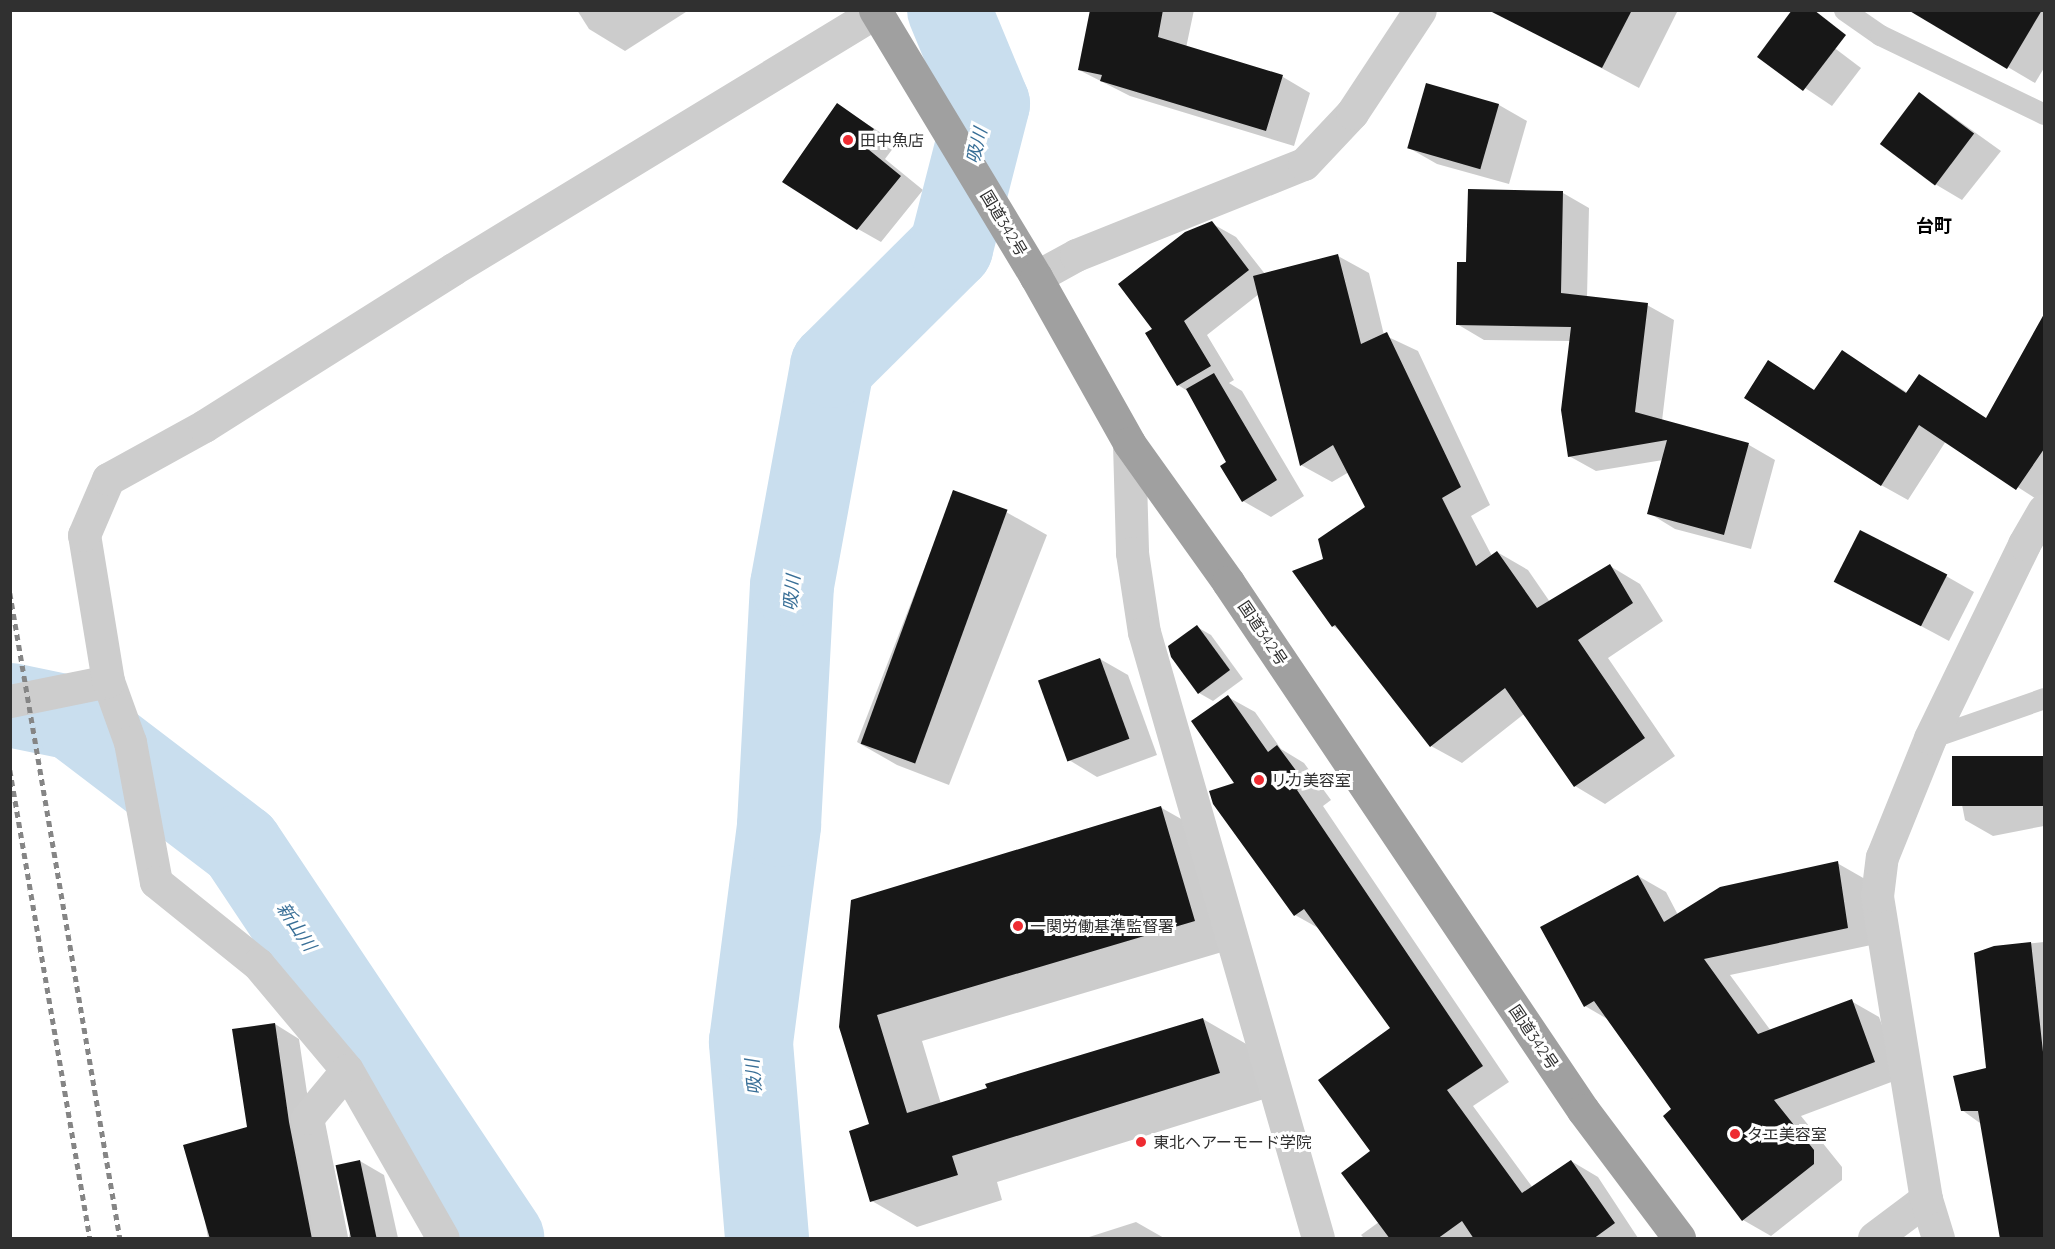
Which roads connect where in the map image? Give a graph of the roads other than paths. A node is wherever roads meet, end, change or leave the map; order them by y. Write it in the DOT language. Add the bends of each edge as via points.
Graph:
graph roads {
  1 [pos="1420,10"];
  2 [pos="1844,10"];
  3 [pos="876,11"];
  4 [pos="2044,114"];
  5 [pos="1036,277"];
  6 [pos="1129,443"];
  7 [pos="2044,510"];
  8 [pos="108,681"];
  9 [pos="2044,698"];
  10 [pos="10,701"];
  11 [pos="1930,738"];
  12 [pos="347,1070"];
  13 [pos="1926,1198"];
  14 [pos="331,1239"];
  15 [pos="443,1239"];
  16 [pos="1318,1239"];
  17 [pos="1679,1239"];
  18 [pos="1874,1239"];
  19 [pos="1938,1239"];
  1 -- 5 [label="street" via="1352,112 1304,164 1076,255"];
  2 -- 4 [label="lane" via="1880,35"];
  3 -- 5 [label="highway, 国道342号"];
  3 -- 8 [label="street" via="204,426 108,479 84,535"];
  5 -- 6 [label="highway, 国道342号"];
  6 -- 16 [label="street" via="1132,553 1144,632"];
  6 -- 17 [label="highway, 国道342号" via="1228,582 1582,1110"];
  7 -- 11 [label="street"];
  8 -- 10 [label="street"];
  8 -- 12 [label="street" via="130,741 156,882 258,964"];
  9 -- 11 [label="lane"];
  11 -- 13 [label="street" via="1882,857 1877,896"];
  12 -- 14 [label="street" via="307,1118"];
  12 -- 15 [label="street"];
  13 -- 18 [label="street"];
  13 -- 19 [label="street"];
}
